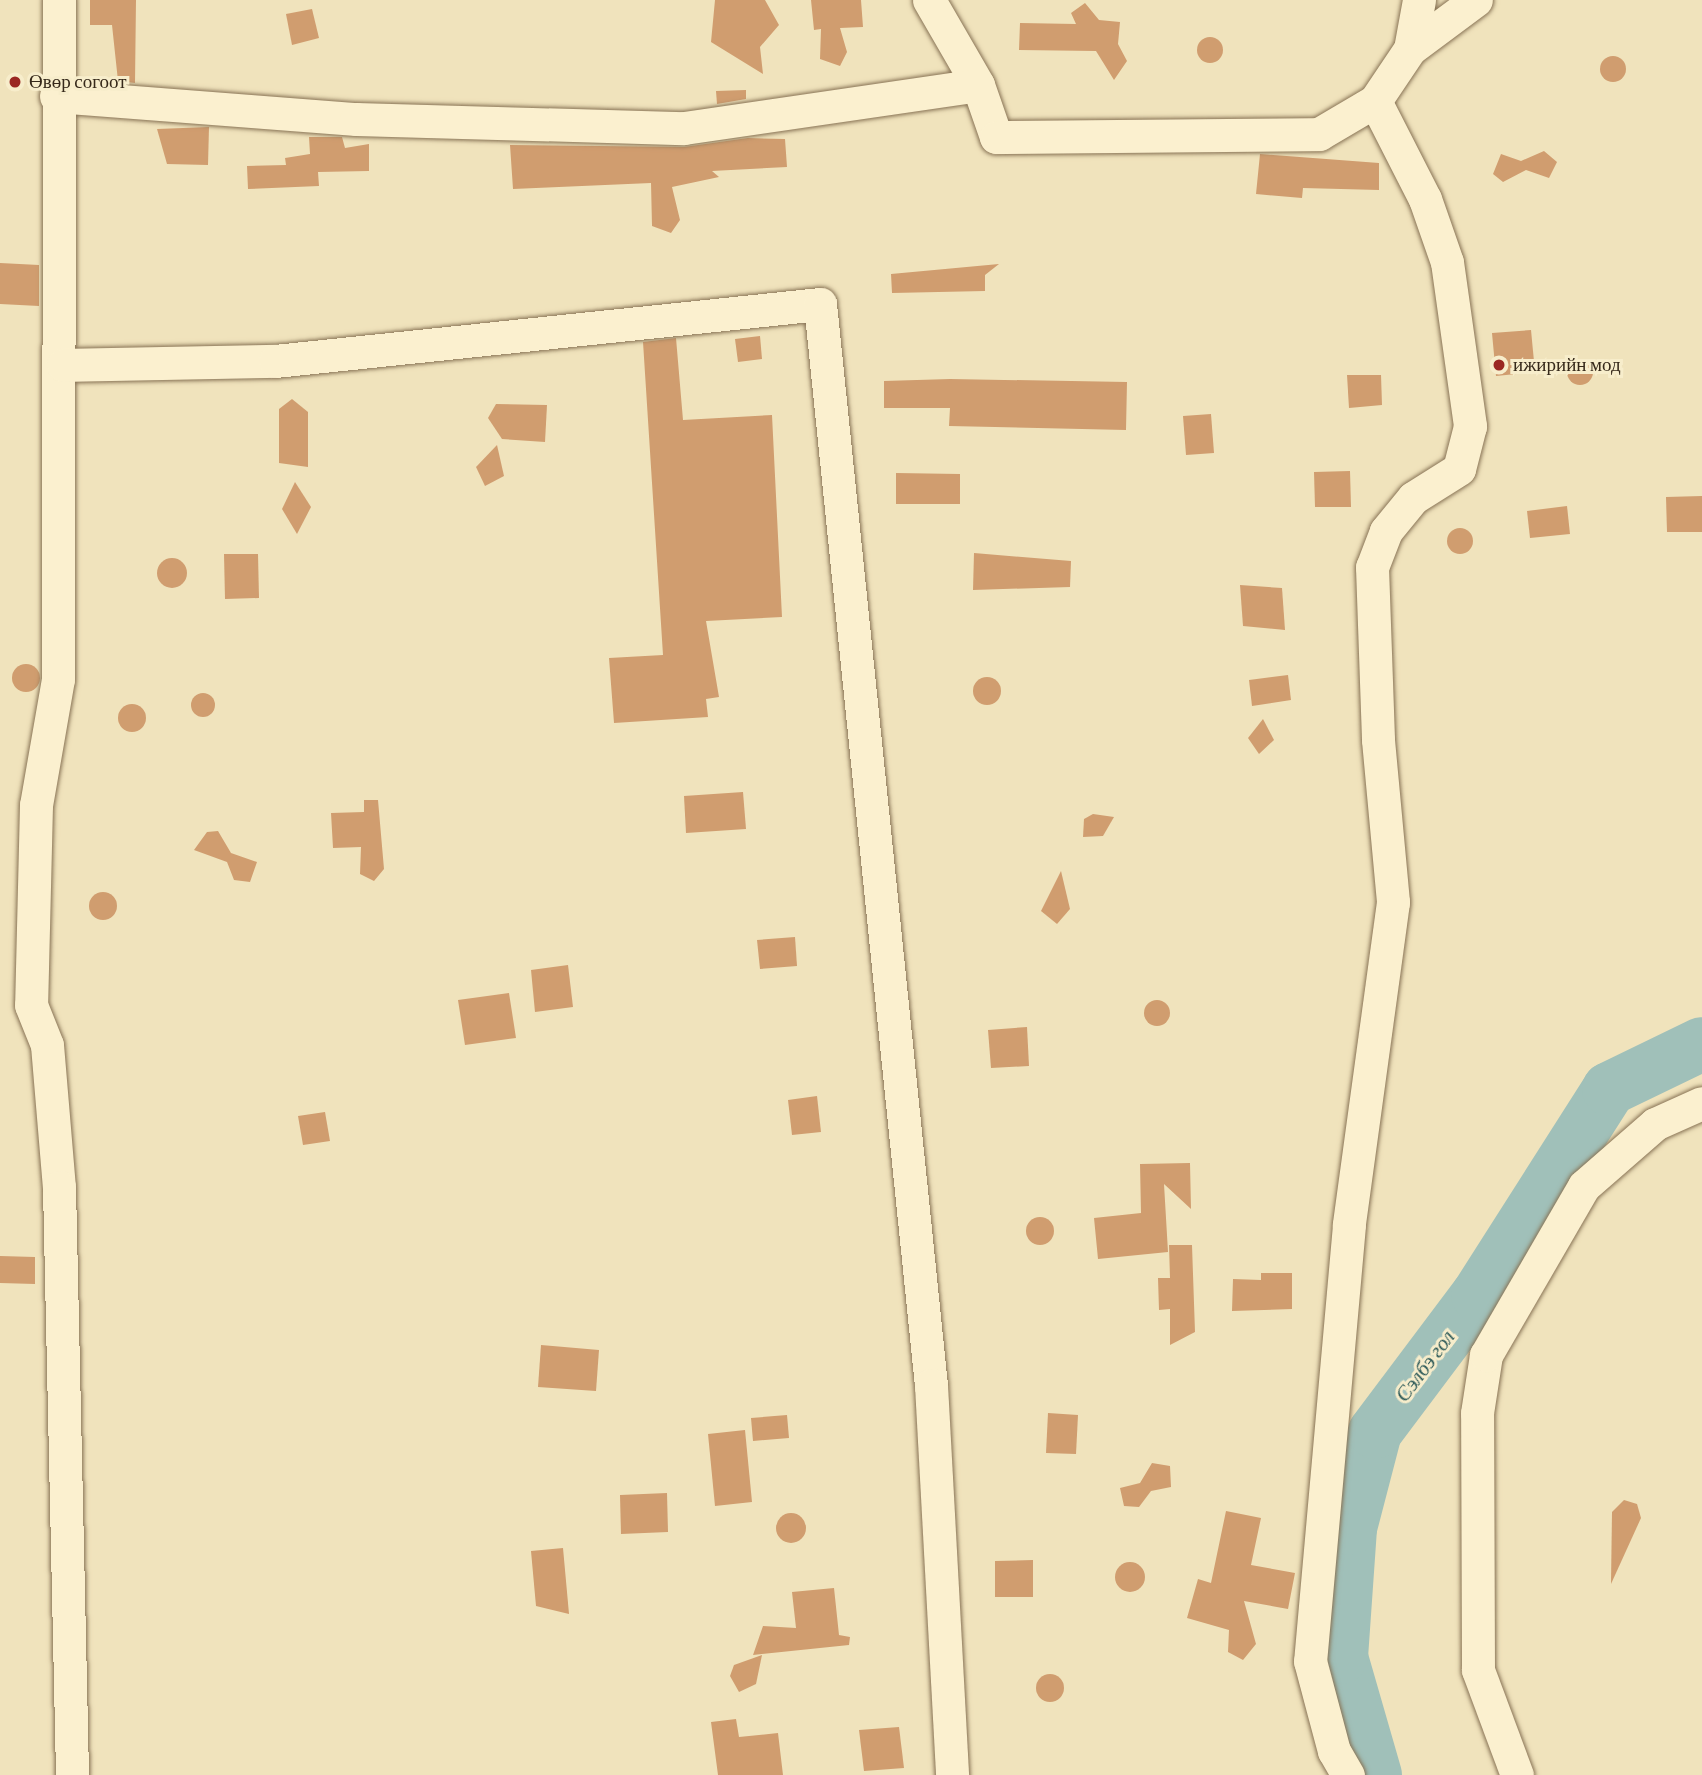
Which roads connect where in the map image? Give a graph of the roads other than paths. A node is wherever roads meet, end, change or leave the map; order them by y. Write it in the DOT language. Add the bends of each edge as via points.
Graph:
graph roads {
  1 [pos="59,0"];
  2 [pos="929,0"];
  3 [pos="1419,0"];
  4 [pos="1476,0"];
  5 [pos="1410,49"];
  6 [pos="978,85"];
  7 [pos="56,96"];
  8 [pos="1375,101"];
  9 [pos="63,365"];
  10 [pos="1702,1102"];
  11 [pos="72,1775"];
  12 [pos="952,1775"];
  13 [pos="1348,1775"];
  14 [pos="1517,1775"];
  1 -- 7 [label="street"];
  2 -- 6 [label="street"];
  3 -- 5 [label="street"];
  4 -- 5 [label="street"];
  5 -- 8 [label="street"];
  6 -- 7 [label="street" via="684,128 356,119"];
  6 -- 8 [label="street" via="996,137 1319,134"];
  7 -- 9 [label="street" via="54,243"];
  8 -- 13 [label="street" via="1425,199 1447,262 1469,426 1459,469 1413,498 1385,531 1372,567 1378,740 1393,902 1349,1225 1310,1661 1334,1751"];
  9 -- 11 [label="street" via="58,679 36,805 31,1004 47,1045 59,1187"];
  9 -- 12 [label="street" via="275,361 820,304 930,1385"];
  10 -- 14 [label="street" via="1655,1124 1584,1186 1486,1355 1477,1413 1478,1670"];
}
